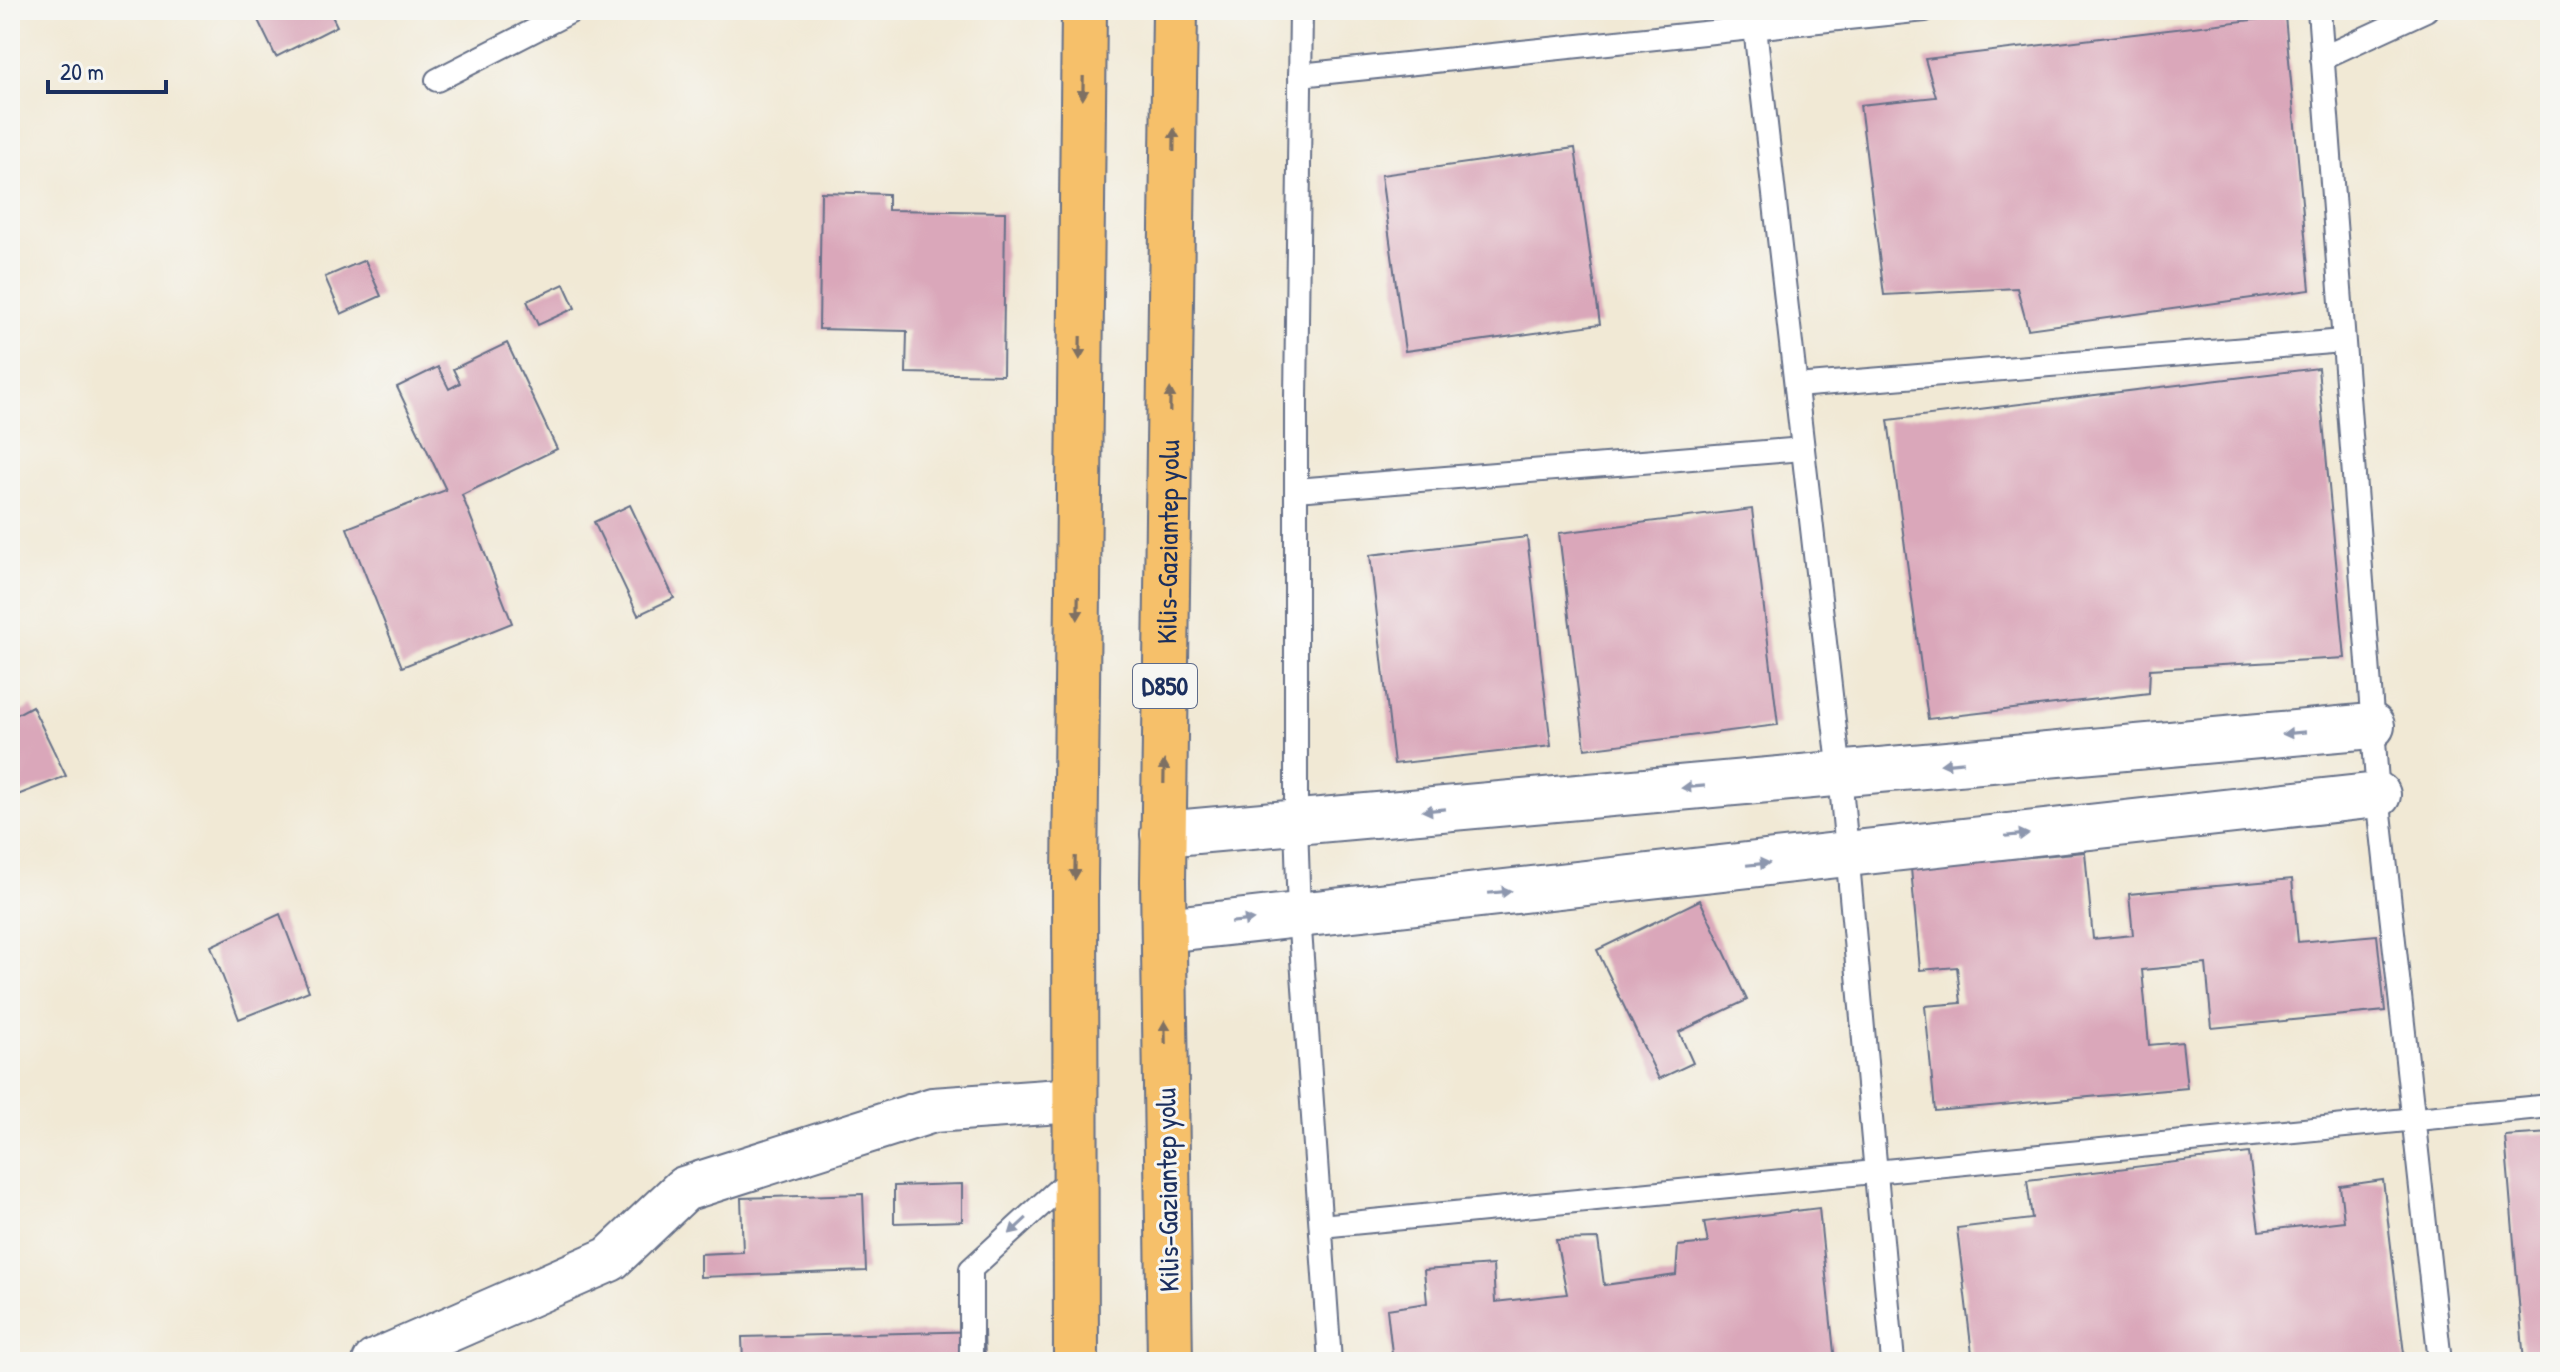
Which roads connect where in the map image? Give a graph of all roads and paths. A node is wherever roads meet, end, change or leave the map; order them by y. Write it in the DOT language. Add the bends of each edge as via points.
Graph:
graph roads {
  1 [pos="574,10"];
  2 [pos="1084,10"];
  3 [pos="1175,10"];
  4 [pos="1301,10"];
  5 [pos="1925,10"];
  6 [pos="2319,10"];
  7 [pos="2426,10"];
  8 [pos="1754,19"];
  9 [pos="2322,58"];
  10 [pos="1300,75"];
  11 [pos="437,80"];
  12 [pos="2343,341"];
  13 [pos="1796,386"];
  14 [pos="1803,449"];
  15 [pos="1296,490"];
  16 [pos="2372,726"];
  17 [pos="1840,774"];
  18 [pos="2378,795"];
  19 [pos="1296,822"];
  20 [pos="1163,834"];
  21 [pos="1847,854"];
  22 [pos="1299,915"];
  23 [pos="1164,930"];
  24 [pos="1075,1100"];
  25 [pos="2550,1106"];
  26 [pos="2414,1119"];
  27 [pos="1876,1172"];
  28 [pos="1076,1173"];
  29 [pos="1321,1226"];
  30 [pos="375,1362"];
  31 [pos="971,1362"];
  32 [pos="1076,1362"];
  33 [pos="1170,1362"];
  34 [pos="1330,1362"];
  35 [pos="1893,1362"];
  36 [pos="2440,1362"];
  1 -- 11 [label="lane"];
  2 -- 24 [label="highway, one-way"];
  20 -- 3 [label="highway, Kilis-Gaziantep yolu / D850, one-way"];
  4 -- 10 [label="lane"];
  5 -- 8 [label="lane"];
  6 -- 9 [label="lane"];
  7 -- 9 [label="lane"];
  8 -- 10 [label="lane"];
  8 -- 13 [label="lane"];
  9 -- 12 [label="lane"];
  10 -- 15 [label="lane"];
  12 -- 13 [label="lane"];
  12 -- 16 [label="lane"];
  13 -- 14 [label="lane"];
  14 -- 15 [label="lane"];
  14 -- 17 [label="lane"];
  15 -- 19 [label="lane"];
  16 -- 17 [label="street, one-way"];
  16 -- 18 [label="lane"];
  17 -- 19 [label="street, one-way"];
  17 -- 21 [label="lane"];
  21 -- 18 [label="street, one-way"];
  18 -- 26 [label="lane"];
  19 -- 20 [label="street"];
  19 -- 22 [label="lane"];
  20 -- 23 [label="highway, Kilis-Gaziantep yolu / D850"];
  22 -- 21 [label="street, one-way"];
  21 -- 27 [label="lane"];
  23 -- 22 [label="street, one-way"];
  22 -- 29 [label="lane"];
  33 -- 23 [label="highway, Kilis-Gaziantep yolu / D850, one-way"];
  24 -- 28 [label="highway"];
  24 -- 30 [label="street" via="933,1110 684,1189 610,1259"];
  25 -- 26 [label="lane"];
  26 -- 27 [label="lane"];
  26 -- 36 [label="lane"];
  27 -- 29 [label="lane"];
  27 -- 35 [label="lane"];
  28 -- 31 [label="lane, one-way" via="971,1269"];
  28 -- 32 [label="highway"];
  29 -- 34 [label="lane"];
}
